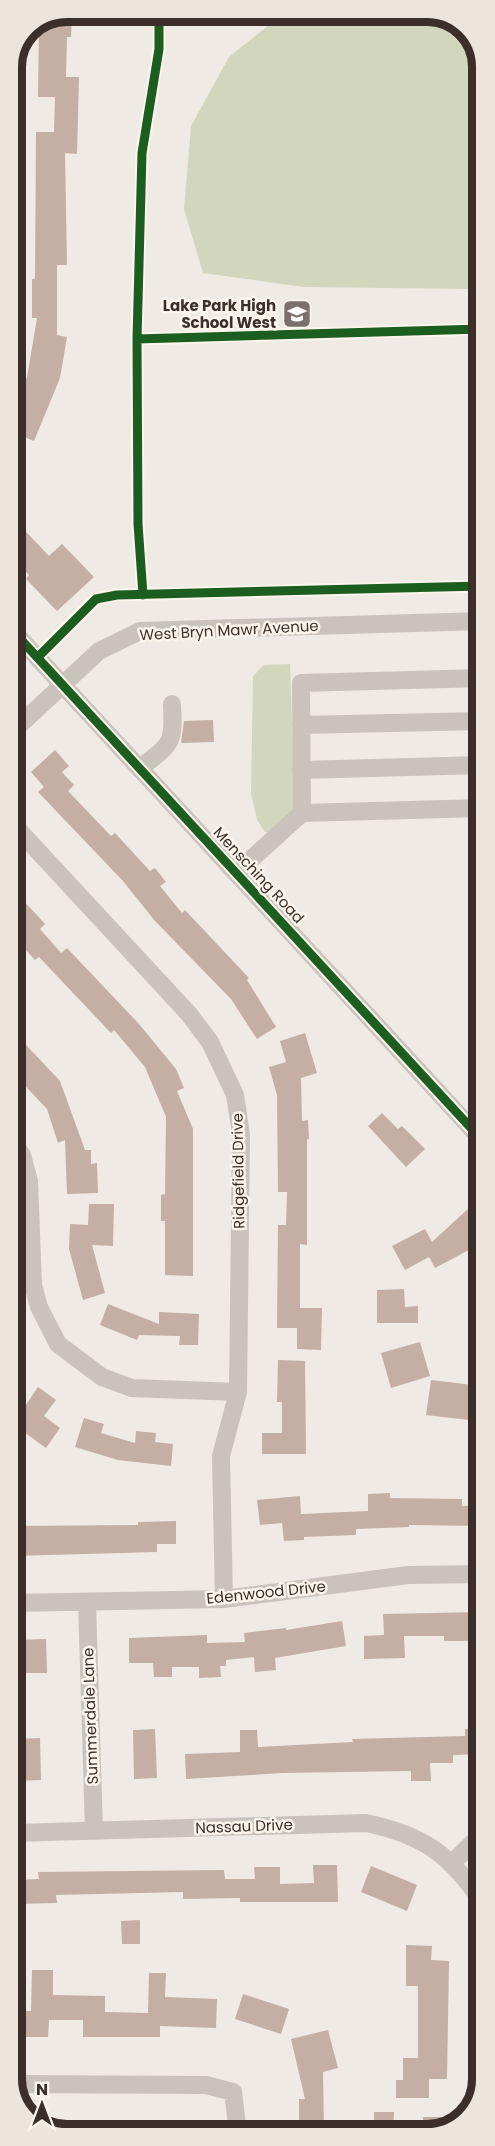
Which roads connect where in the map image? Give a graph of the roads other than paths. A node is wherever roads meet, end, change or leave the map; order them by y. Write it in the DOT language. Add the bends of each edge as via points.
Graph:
graph roads {
  1 [pos="472,621"];
  2 [pos="22,640"];
  3 [pos="472,678"];
  4 [pos="65,685"];
  5 [pos="172,704"];
  6 [pos="472,721"];
  7 [pos="22,723"];
  8 [pos="301,725"];
  9 [pos="472,765"];
  10 [pos="140,768"];
  11 [pos="301,770"];
  12 [pos="472,808"];
  13 [pos="302,813"];
  14 [pos="22,834"];
  15 [pos="237,873"];
  16 [pos="472,1129"];
  17 [pos="22,1155"];
  18 [pos="238,1392"];
  19 [pos="472,1574"];
  20 [pos="224,1599"];
  21 [pos="87,1602"];
  22 [pos="22,1603"];
  23 [pos="94,1830"];
  24 [pos="22,1833"];
  25 [pos="472,1847"];
  26 [pos="455,1869"];
  27 [pos="472,1890"];
  28 [pos="23,2084"];
  29 [pos="237,2123"];
  1 -- 4 [label="street, West Bryn Mawr Avenue" via="140,631 99,651"];
  2 -- 4 [label="street, Mensching Road"];
  3 -- 8 [label="street" via="301,683"];
  4 -- 7 [label="street, West Bryn Mawr Avenue"];
  4 -- 10 [label="street, Mensching Road"];
  5 -- 10 [label="street" via="170,744"];
  6 -- 8 [label="street"];
  8 -- 11 [label="street"];
  9 -- 11 [label="street"];
  10 -- 15 [label="street, Mensching Road"];
  11 -- 13 [label="street"];
  12 -- 13 [label="street"];
  13 -- 15 [label="street"];
  14 -- 18 [label="street, Ridgefield Drive" via="189,1014 229,1077 241,1134"];
  15 -- 16 [label="street, Mensching Road"];
  17 -- 18 [label="street" via="29,1181 33,1285 39,1307 58,1344 102,1377 132,1388"];
  18 -- 20 [label="street, Ridgefield Drive" via="220,1456"];
  19 -- 20 [label="street, Edenwood Drive" via="408,1575"];
  20 -- 21 [label="street, Edenwood Drive"];
  21 -- 22 [label="street, Edenwood Drive"];
  21 -- 23 [label="street, Summerdale Lane"];
  23 -- 24 [label="street, Nassau Drive"];
  23 -- 26 [label="street, Nassau Drive" via="366,1823 408,1834 435,1848"];
  25 -- 26 [label="street"];
  26 -- 27 [label="street, Nassau Drive"];
  28 -- 29 [label="street" via="206,2085 233,2092"];
}
